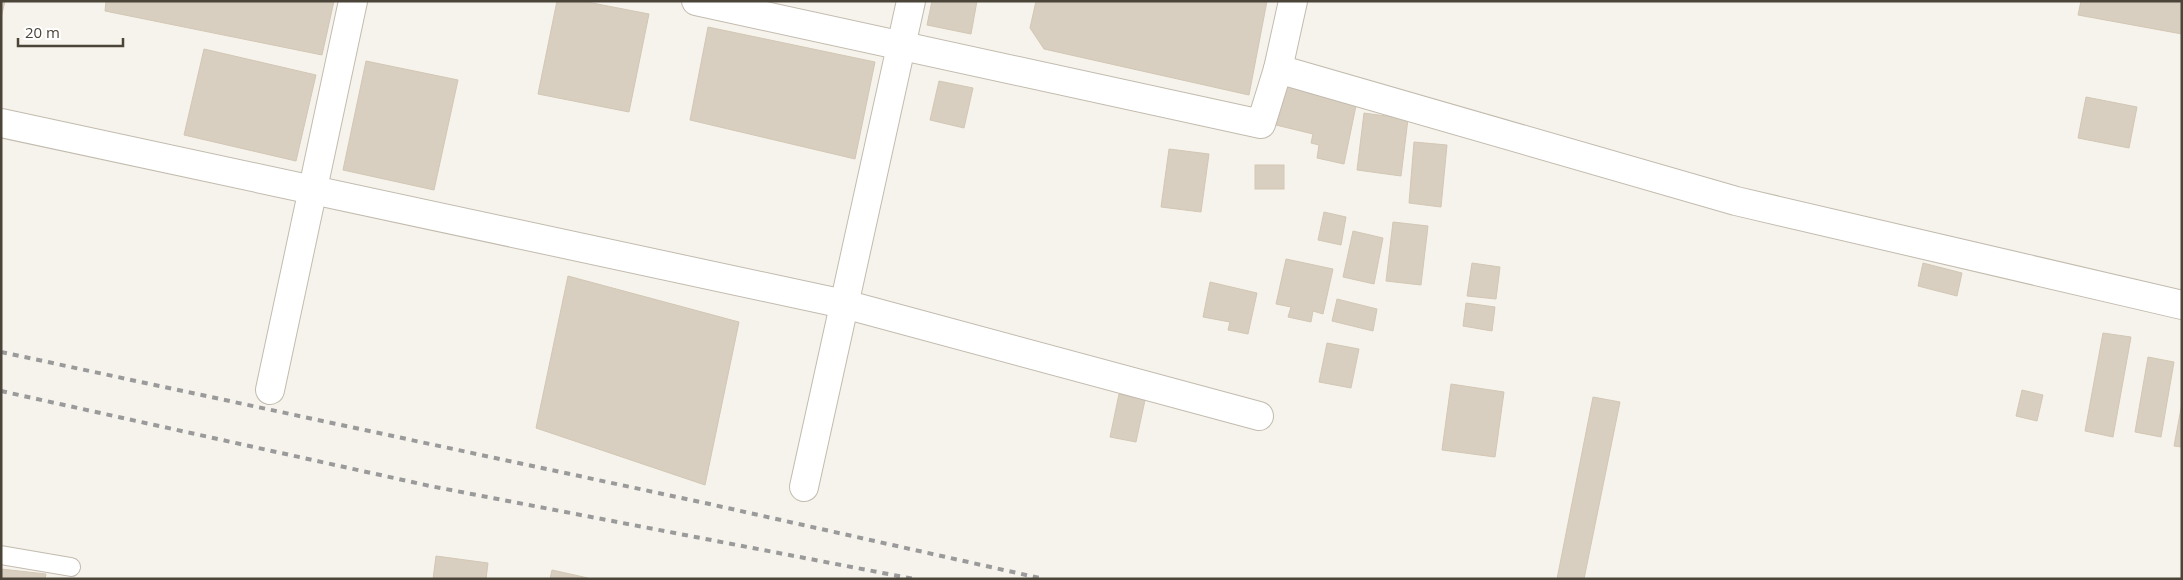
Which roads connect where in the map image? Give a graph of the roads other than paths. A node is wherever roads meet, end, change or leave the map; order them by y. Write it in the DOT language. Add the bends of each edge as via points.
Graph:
graph roads {
  1 [pos="353,1"];
  2 [pos="696,1"];
  3 [pos="911,1"];
  4 [pos="1293,1"];
  5 [pos="901,46"];
  6 [pos="1278,69"];
  7 [pos="1,123"];
  8 [pos="312,188"];
  9 [pos="844,304"];
  10 [pos="2182,305"];
  11 [pos="270,390"];
  12 [pos="1259,416"];
  13 [pos="804,488"];
  14 [pos="1,555"];
  15 [pos="71,567"];
  1 -- 8 [label="street"];
  2 -- 5 [label="street"];
  3 -- 5 [label="street"];
  4 -- 6 [label="street"];
  5 -- 6 [label="street" via="1261,124"];
  5 -- 9 [label="street"];
  6 -- 10 [label="street" via="1736,201"];
  7 -- 8 [label="street"];
  8 -- 9 [label="street"];
  8 -- 11 [label="street"];
  9 -- 12 [label="street"];
  9 -- 13 [label="street"];
  14 -- 15 [label="lane"];
}
